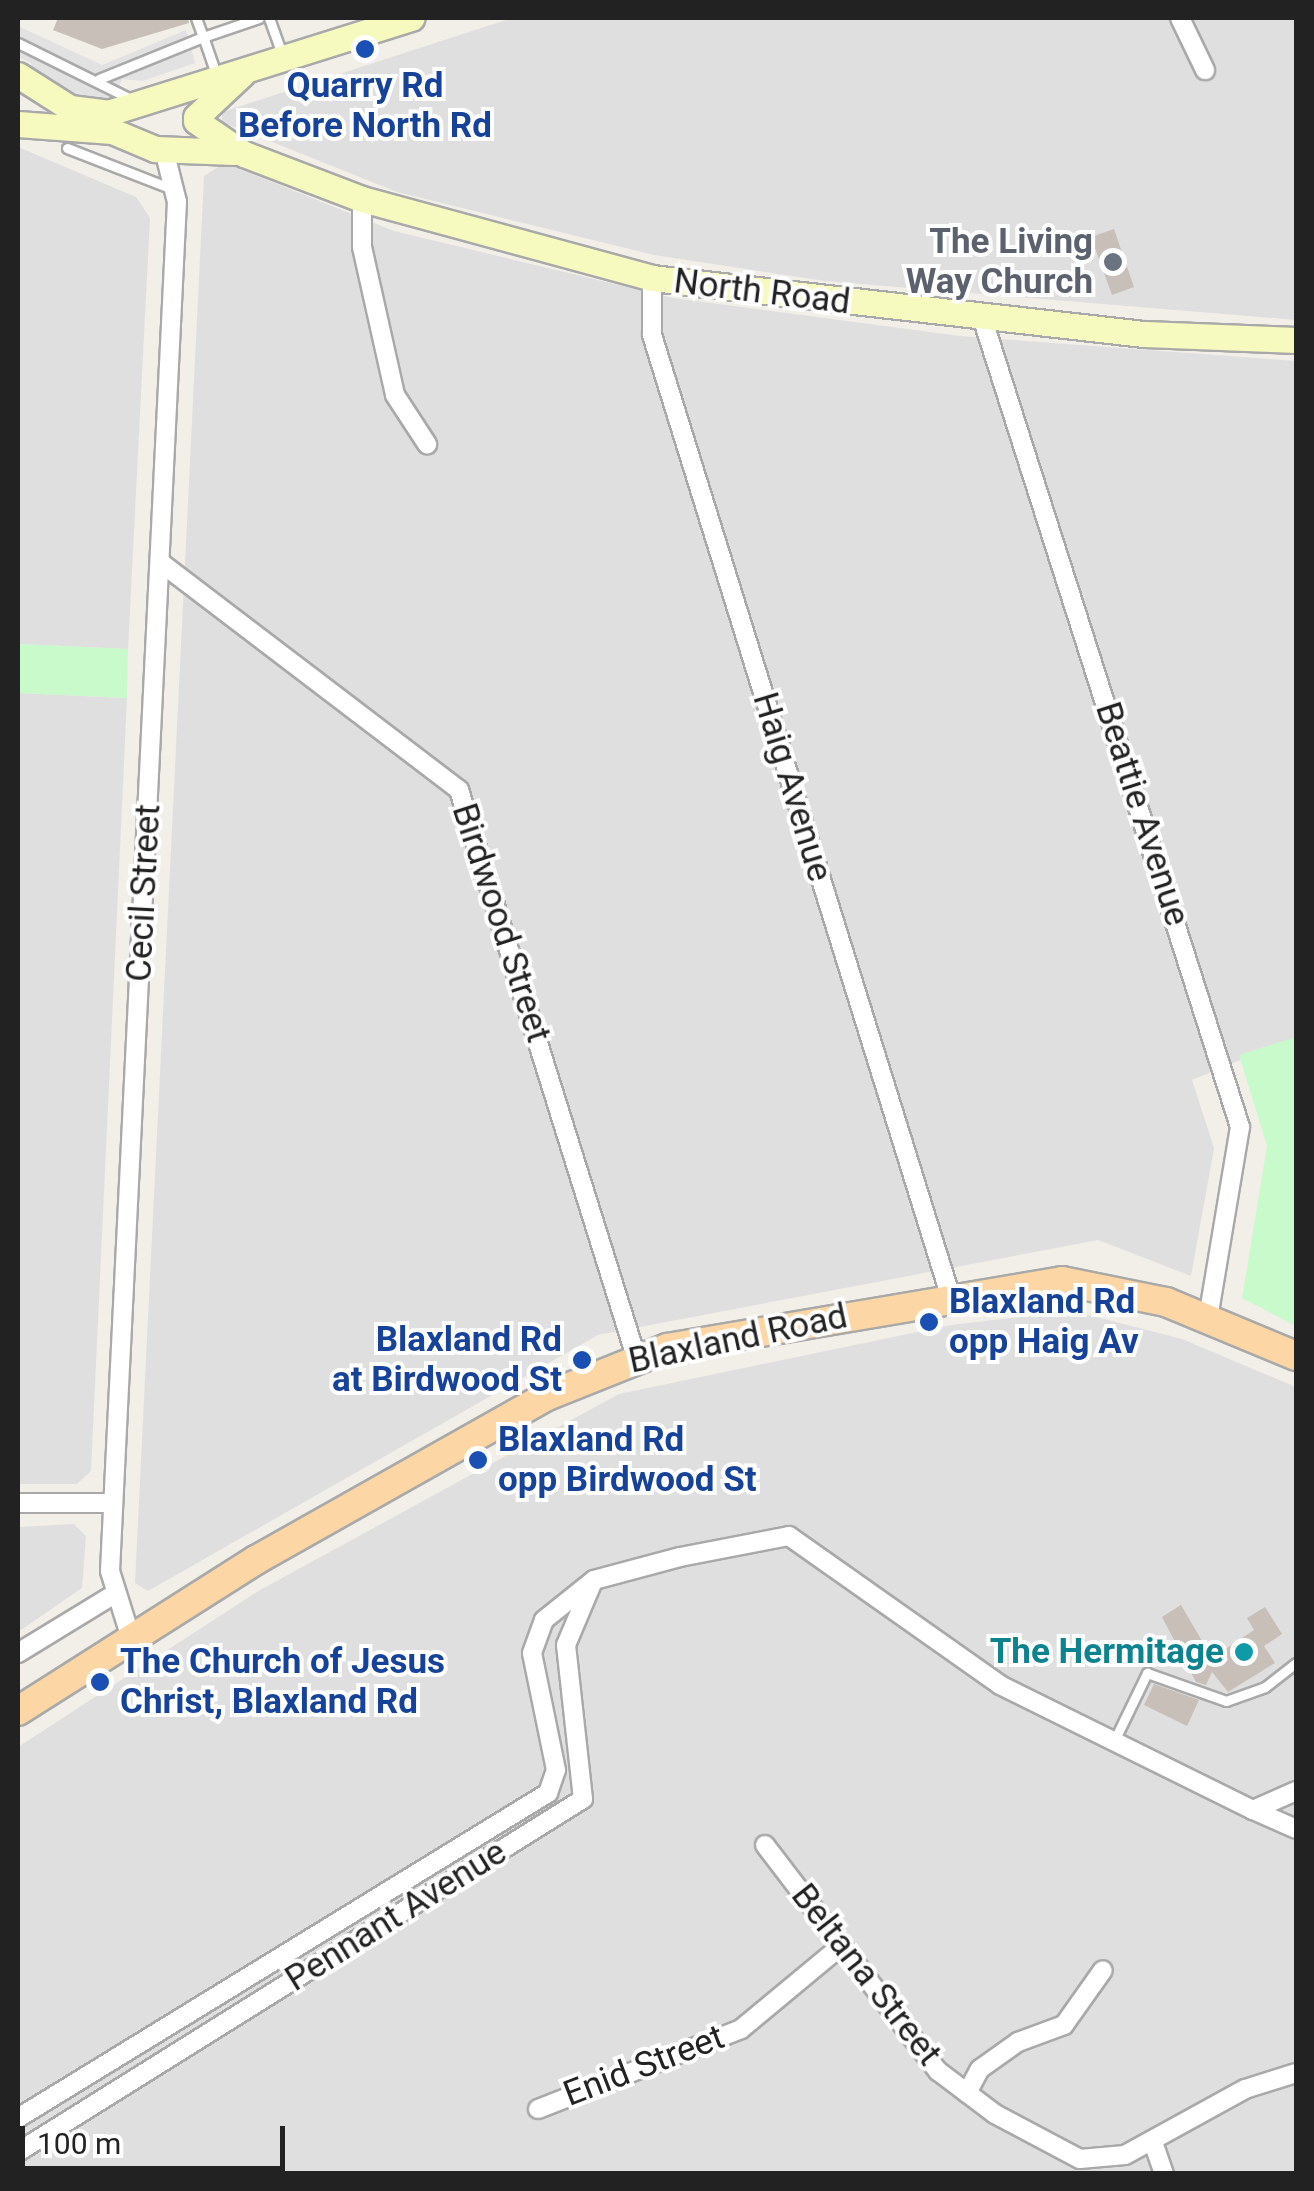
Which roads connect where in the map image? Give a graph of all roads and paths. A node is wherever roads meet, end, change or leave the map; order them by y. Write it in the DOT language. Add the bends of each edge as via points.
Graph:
graph roads {
  1 [pos="196,18"];
  2 [pos="258,18"];
  3 [pos="270,18"];
  4 [pos="411,18"];
  5 [pos="1180,18"];
  6 [pos="203,37"];
  7 [pos="18,43"];
  8 [pos="285,63"];
  9 [pos="1205,70"];
  10 [pos="18,75"];
  11 [pos="229,76"];
  12 [pos="99,79"];
  13 [pos="168,91"];
  14 [pos="139,104"];
  15 [pos="196,119"];
  16 [pos="18,124"];
  17 [pos="67,148"];
  18 [pos="172,149"];
  19 [pos="213,150"];
  20 [pos="244,154"];
  21 [pos="177,197"];
  22 [pos="362,199"];
  23 [pos="652,278"];
  24 [pos="982,317"];
  25 [pos="1296,340"];
  26 [pos="428,444"];
  27 [pos="160,562"];
  28 [pos="950,1295"];
  29 [pos="1208,1318"];
  30 [pos="1296,1356"];
  31 [pos="636,1357"];
  32 [pos="18,1503"];
  33 [pos="114,1503"];
  34 [pos="594,1580"];
  35 [pos="114,1595"];
  36 [pos="130,1635"];
  37 [pos="18,1653"];
  38 [pos="1296,1663"];
  39 [pos="18,1711"];
  40 [pos="1114,1742"];
  41 [pos="1296,1791"];
  42 [pos="1253,1810"];
  43 [pos="1296,1829"];
  44 [pos="766,1845"];
  45 [pos="842,1945"];
  46 [pos="1103,1970"];
  47 [pos="1296,2073"];
  48 [pos="966,2092"];
  49 [pos="538,2108"];
  50 [pos="18,2118"];
  51 [pos="1154,2142"];
  52 [pos="18,2152"];
  53 [pos="1164,2174"];
  1 -- 6 [label="lane"];
  2 -- 6 [label="lane"];
  3 -- 8 [label="lane"];
  4 -- 8 [label="street"];
  5 -- 9 [label="street"];
  6 -- 11 [label="lane"];
  6 -- 12 [label="lane"];
  7 -- 12 [label="lane"];
  8 -- 11 [label="street"];
  10 -- 14 [label="street" via="70,108 108,112"];
  11 -- 13 [label="street"];
  11 -- 15 [label="street"];
  12 -- 14 [label="lane"];
  13 -- 14 [label="street"];
  13 -- 15 [label="street, North Road"];
  15 -- 18 [label="street"];
  15 -- 20 [label="street, North Road"];
  16 -- 18 [label="street, North Road" via="112,131"];
  17 -- 21 [label="lane"];
  18 -- 19 [label="street, North Road"];
  18 -- 21 [label="street, Cecil Street"];
  19 -- 20 [label="street, North Road"];
  19 -- 21 [label="street" via="192,164"];
  20 -- 22 [label="street, North Road"];
  21 -- 27 [label="street, Cecil Street"];
  22 -- 23 [label="street, North Road"];
  22 -- 26 [label="street" via="362,247 395,396"];
  23 -- 24 [label="street, North Road"];
  23 -- 28 [label="street, Haig Avenue" via="652,335"];
  24 -- 25 [label="street, North Road"];
  24 -- 29 [label="street, Beattie Avenue" via="1240,1127"];
  27 -- 31 [label="street, Birdwood Street" via="459,790"];
  27 -- 33 [label="street, Cecil Street"];
  28 -- 29 [label="main road, Blaxland Road" via="1089,1282"];
  28 -- 31 [label="main road, Blaxland Road"];
  29 -- 30 [label="main road, Blaxland Road"];
  31 -- 36 [label="main road, Blaxland Road" via="547,1396"];
  32 -- 33 [label="street"];
  33 -- 35 [label="street, Cecil Street"];
  34 -- 40 [label="street, Pennant Avenue" via="789,1536 1000,1685"];
  34 -- 50 [label="street, Pennant Avenue" via="544,1620 532,1653 556,1770 548,1793"];
  34 -- 52 [label="street, Pennant Avenue" via="566,1645 583,1800"];
  35 -- 36 [label="street, Cecil Street"];
  35 -- 37 [label="street"];
  36 -- 39 [label="main road, Blaxland Road"];
  38 -- 40 [label="lane" via="1265,1687 1226,1700 1147,1673"];
  40 -- 42 [label="street, Pennant Avenue"];
  41 -- 42 [label="street"];
  42 -- 43 [label="street, Pennant Avenue"];
  44 -- 45 [label="street, Beltana Street"];
  45 -- 48 [label="street, Beltana Street" via="938,2071"];
  45 -- 49 [label="street, Enid Street" via="741,2028"];
  46 -- 48 [label="street" via="1064,2024 1018,2042 980,2069"];
  47 -- 51 [label="street, Beltana Street" via="1245,2089"];
  48 -- 51 [label="street, Beltana Street" via="1080,2159"];
  51 -- 53 [label="street"];
}
